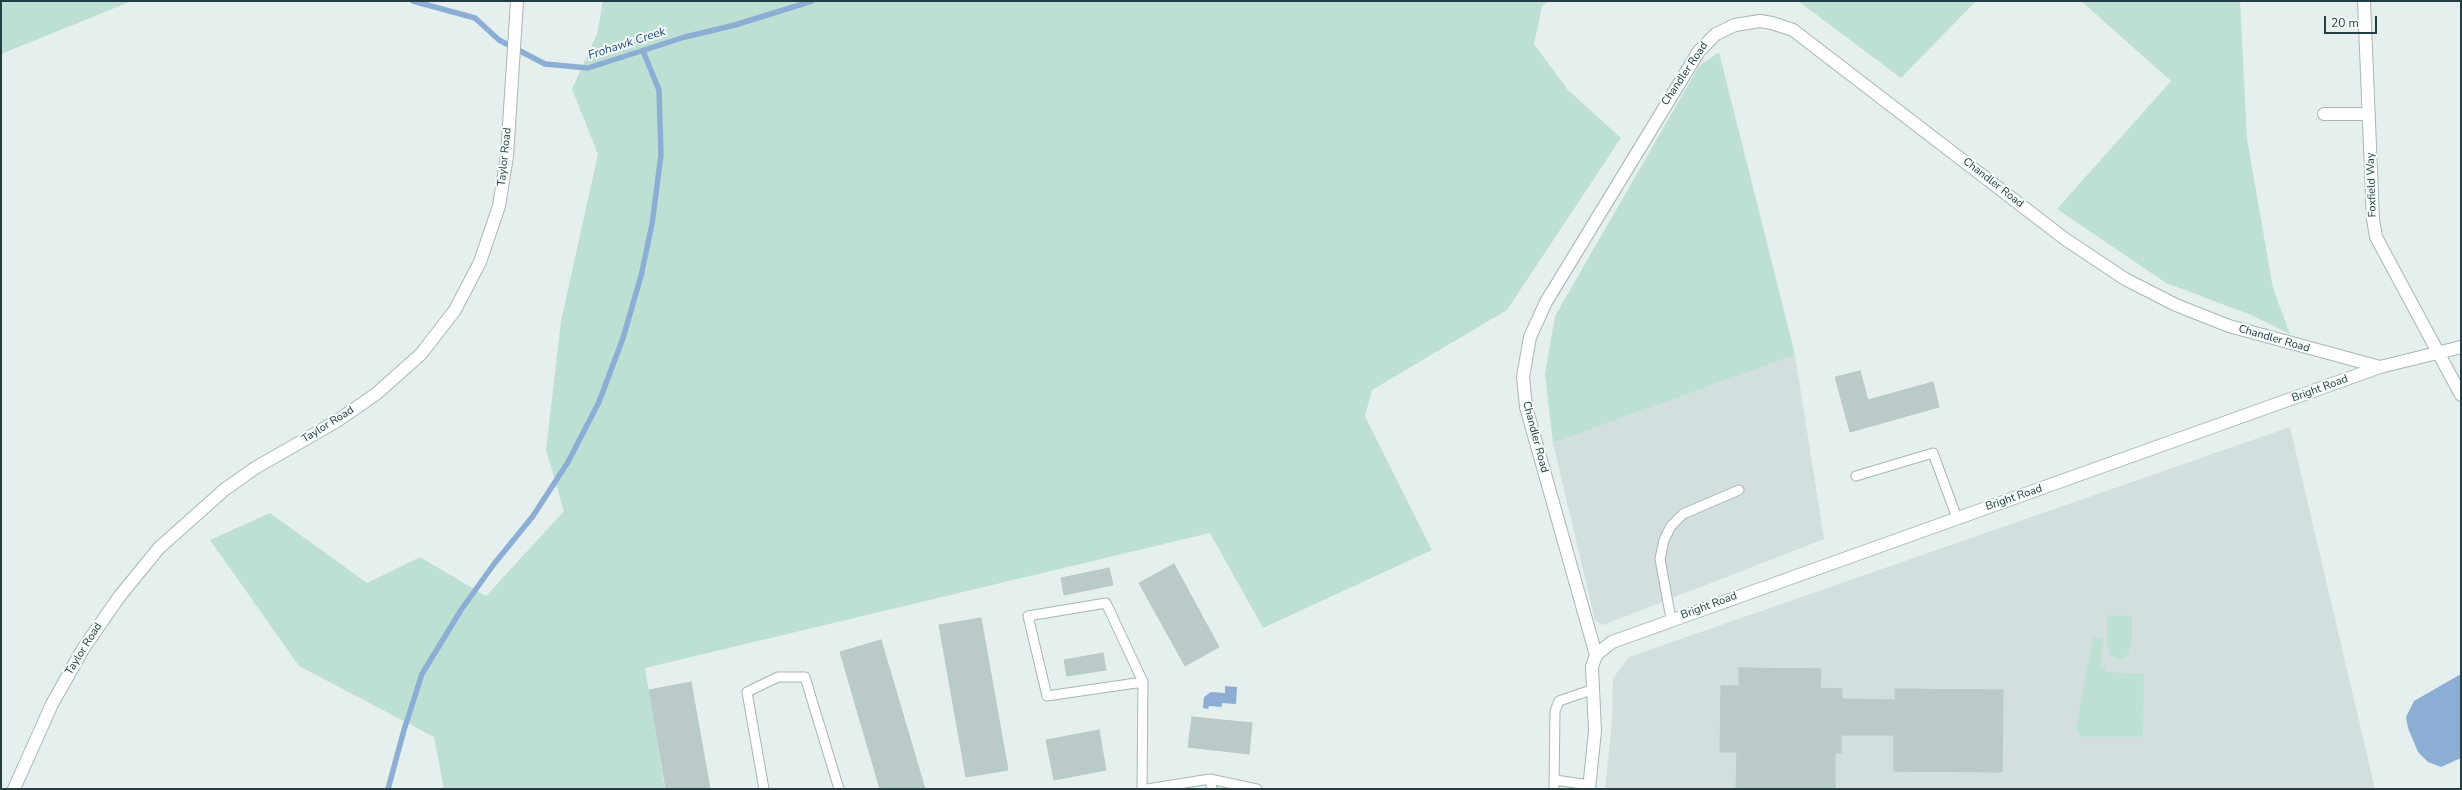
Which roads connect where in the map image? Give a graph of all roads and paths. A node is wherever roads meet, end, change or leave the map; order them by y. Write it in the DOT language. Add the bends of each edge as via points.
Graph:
graph roads {
  1 [pos="517,1"];
  2 [pos="2364,1"];
  3 [pos="2324,114"];
  4 [pos="2369,114"];
  5 [pos="2461,347"];
  6 [pos="2438,354"];
  7 [pos="2380,367"];
  8 [pos="2461,395"];
  9 [pos="1856,476"];
  10 [pos="1739,490"];
  11 [pos="1957,518"];
  12 [pos="1671,619"];
  13 [pos="1596,655"];
  14 [pos="1143,682"];
  15 [pos="1594,689"];
  16 [pos="1210,779"];
  17 [pos="1554,785"];
  18 [pos="1590,787"];
  19 [pos="14,789"];
  20 [pos="764,789"];
  21 [pos="839,789"];
  22 [pos="1142,789"];
  23 [pos="1146,789"];
  24 [pos="1212,789"];
  25 [pos="1257,789"];
  1 -- 19 [label="street, Taylor Road" via="507,156 499,206 480,262 456,310 421,354 376,394 338,421 256,468 224,490 159,548 119,597 83,649 52,704"];
  2 -- 4 [label="street, Foxfield Way"];
  3 -- 4 [label="street"];
  4 -- 6 [label="street, Foxfield Way" via="2376,237"];
  5 -- 6 [label="street"];
  6 -- 7 [label="street, Bright Road"];
  6 -- 8 [label="street, Foxfield Way"];
  7 -- 11 [label="street, Bright Road"];
  7 -- 13 [label="street, Chandler Road" via="2229,326 2176,305 2125,279 2065,239 1793,30 1760,21 1735,25 1716,34 1699,51 1546,302 1534,324 1527,349 1523,377 1526,407"];
  9 -- 11 [label="lane" via="1933,454"];
  10 -- 12 [label="lane" via="1684,514 1671,526 1664,540 1660,558"];
  11 -- 12 [label="street, Bright Road"];
  12 -- 13 [label="street, Bright Road" via="1612,642"];
  13 -- 15 [label="street, Chandler Road" via="1592,667"];
  14 -- 14 [label="lane" via="1047,696 1028,616 1106,602"];
  14 -- 22 [label="lane"];
  15 -- 17 [label="lane" via="1559,701 1554,711"];
  15 -- 18 [label="street, Chandler Road" via="1595,731"];
  16 -- 23 [label="lane"];
  16 -- 24 [label="lane"];
  16 -- 25 [label="lane"];
  17 -- 18 [label="lane"];
  20 -- 21 [label="lane" via="747,692 778,677 805,677"];
}
